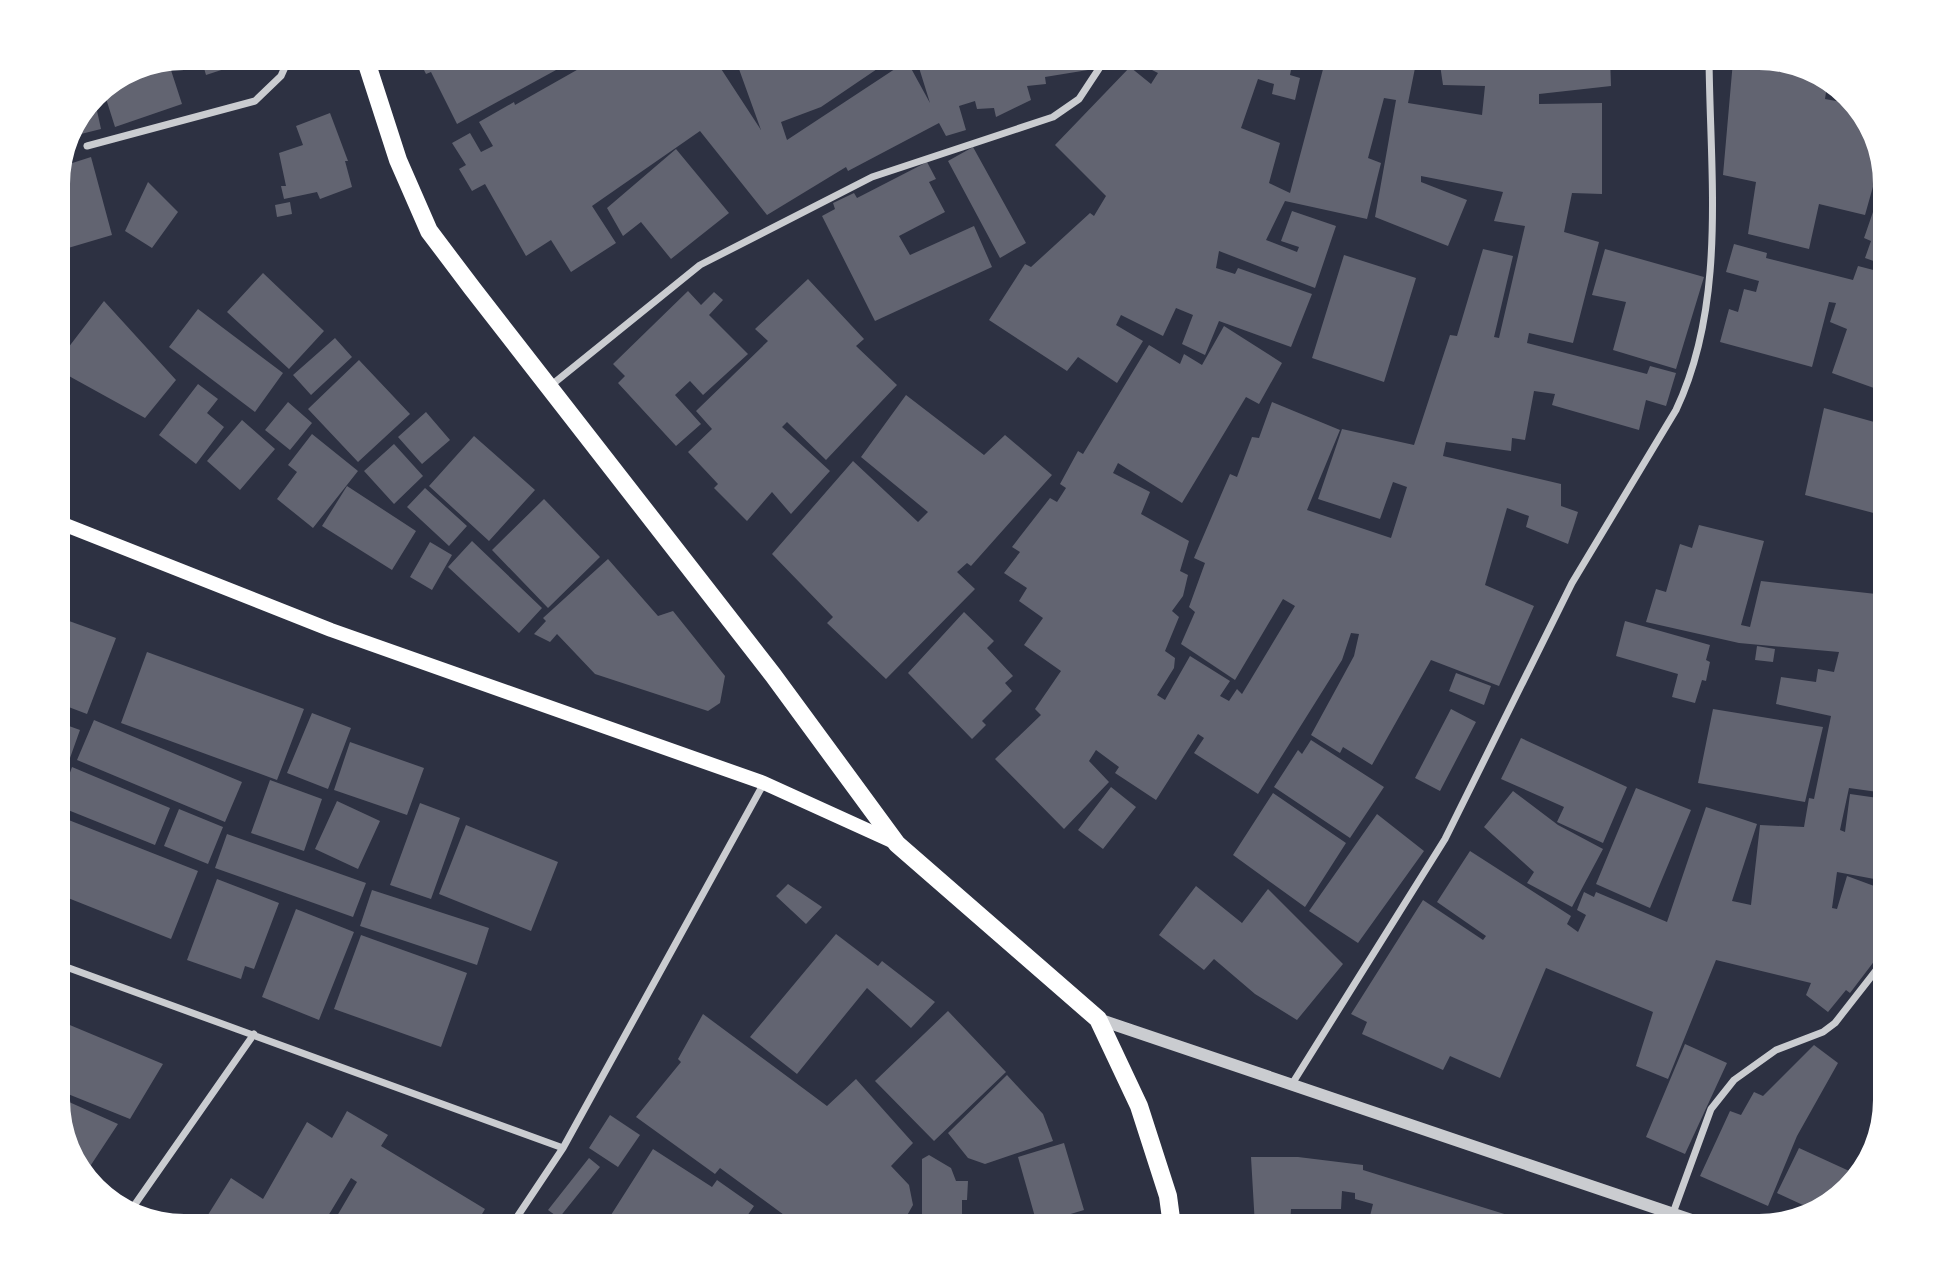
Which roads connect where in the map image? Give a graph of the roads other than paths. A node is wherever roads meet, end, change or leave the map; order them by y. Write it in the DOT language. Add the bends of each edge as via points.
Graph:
graph roads {
  1 [pos="284,70"];
  2 [pos="369,70"];
  3 [pos="1098,70"];
  4 [pos="1709,70"];
  5 [pos="87,146"];
  6 [pos="548,388"];
  7 [pos="70,527"];
  8 [pos="764,783"];
  9 [pos="897,844"];
  10 [pos="70,968"];
  11 [pos="1873,974"];
  12 [pos="1098,1019"];
  13 [pos="254,1034"];
  14 [pos="1292,1084"];
  15 [pos="563,1148"];
  16 [pos="136,1203"];
  17 [pos="1673,1213"];
  18 [pos="519,1214"];
  19 [pos="1170,1214"];
  1 -- 5 [label="street" via="255,101"];
  2 -- 6 [label="main road" via="398,160 429,230"];
  3 -- 6 [label="street" via="1079,99 1053,117 872,177 700,265"];
  4 -- 14 [label="street" via="1711,271 1690,381 1572,583 1445,839"];
  6 -- 9 [label="main road" via="773,675"];
  7 -- 8 [label="main road" via="331,630"];
  8 -- 9 [label="main road"];
  8 -- 15 [label="street"];
  9 -- 12 [label="main road"];
  10 -- 13 [label="street"];
  11 -- 17 [label="street" via="1835,1023 1776,1050 1734,1080 1711,1109"];
  12 -- 14 [label="street"];
  12 -- 19 [label="main road" via="1139,1106"];
  13 -- 15 [label="street"];
  13 -- 16 [label="street"];
  14 -- 17 [label="street"];
  15 -- 18 [label="street"];
}
